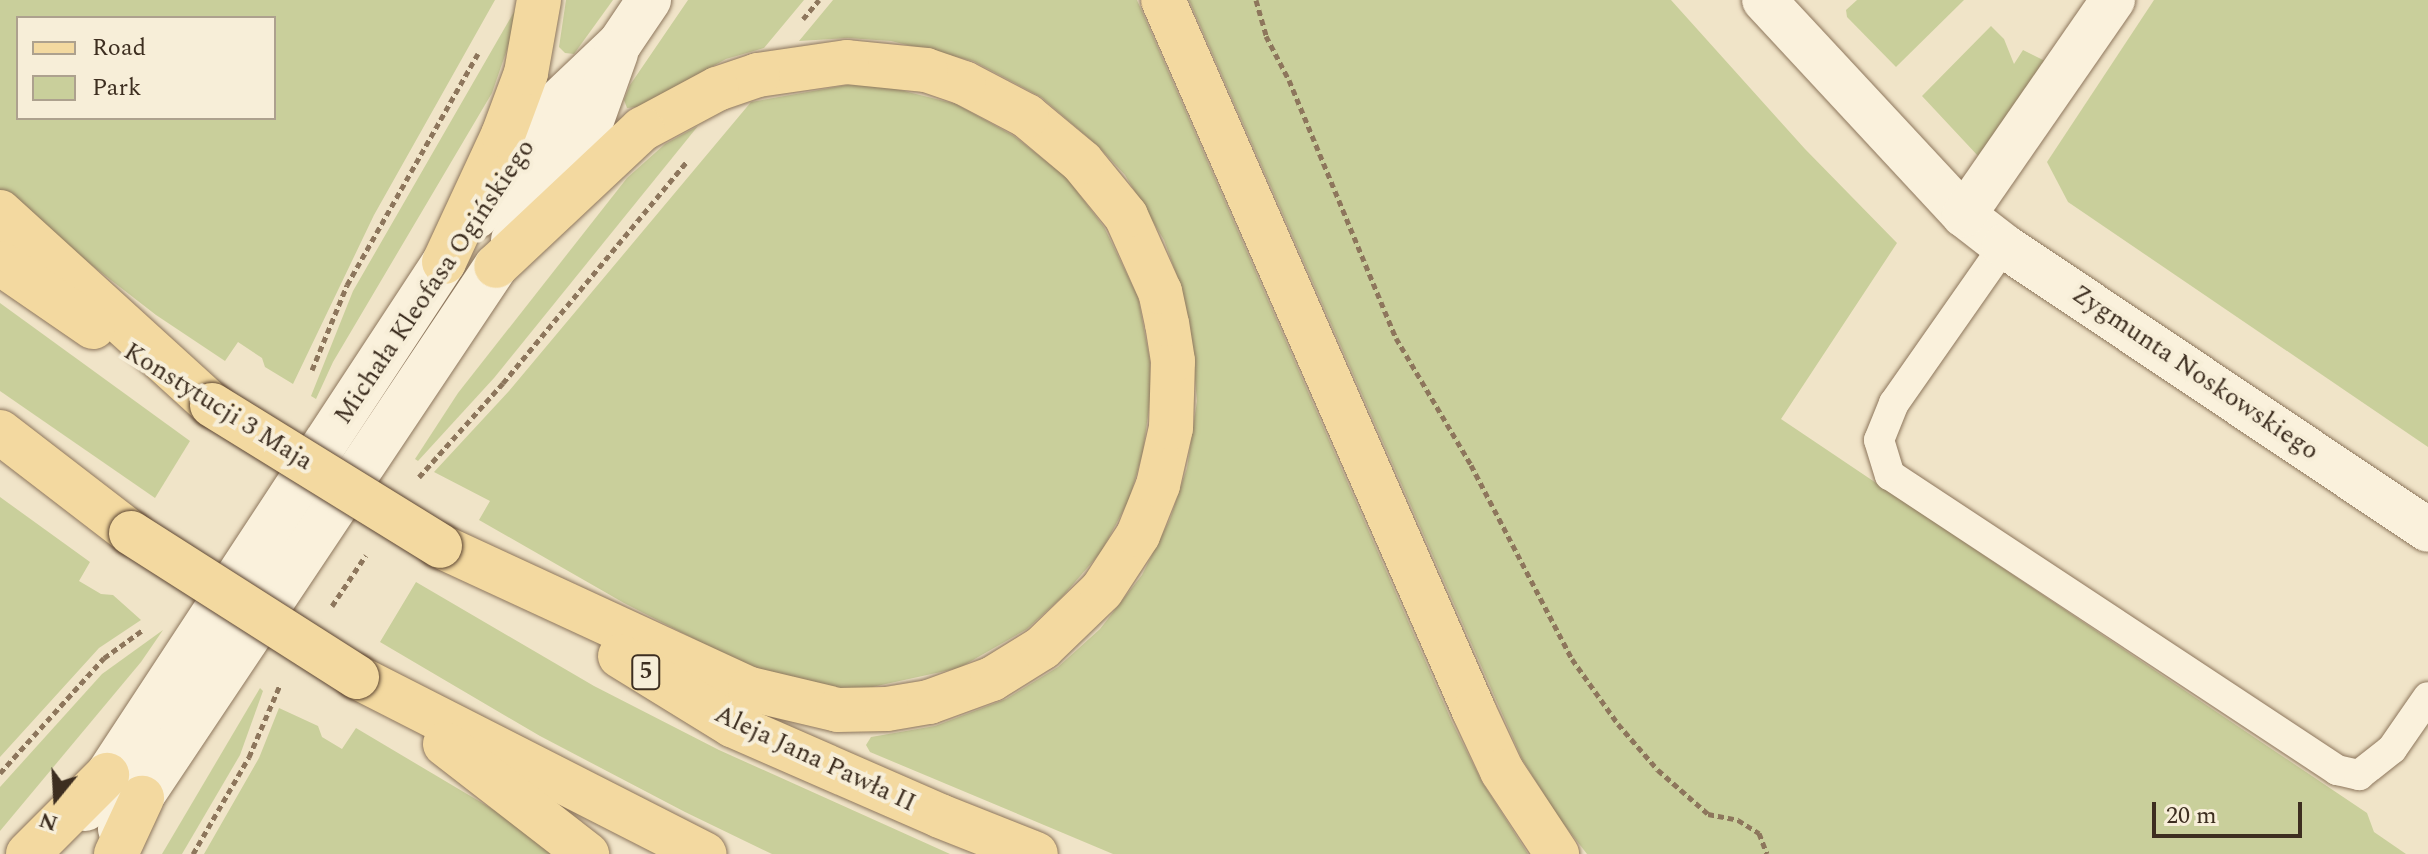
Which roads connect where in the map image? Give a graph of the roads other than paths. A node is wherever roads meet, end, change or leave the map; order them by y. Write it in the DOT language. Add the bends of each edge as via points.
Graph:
graph roads {
  1 [pos="539,0"];
  2 [pos="649,0"];
  3 [pos="1163,0"];
  4 [pos="1764,0"];
  5 [pos="2113,0"];
  6 [pos="620,43"];
  7 [pos="0,212"];
  8 [pos="1964,215"];
  9 [pos="2004,246"];
  10 [pos="444,262"];
  11 [pos="0,263"];
  12 [pos="496,266"];
  13 [pos="212,405"];
  14 [pos="0,432"];
  15 [pos="0,457"];
  16 [pos="2428,530"];
  17 [pos="131,533"];
  18 [pos="440,546"];
  19 [pos="357,677"];
  20 [pos="2428,697"];
  21 [pos="124,787"];
  22 [pos="28,854"];
  23 [pos="57,854"];
  24 [pos="102,854"];
  25 [pos="116,854"];
  26 [pos="587,854"];
  27 [pos="704,854"];
  28 [pos="1036,854"];
  29 [pos="1557,854"];
  1 -- 10 [label="main road" via="526,73"];
  2 -- 6 [label="street, Michała Kleofasa Ogińskiego"];
  3 -- 29 [label="main road" via="1474,711 1502,771"];
  4 -- 8 [label="street, Zygmunta Noskowskiego"];
  5 -- 8 [label="street"];
  6 -- 10 [label="street, Michała Kleofasa Ogińskiego" via="559,101"];
  6 -- 12 [label="street, Michała Kleofasa Ogińskiego" via="591,123"];
  7 -- 13 [label="main road"];
  8 -- 9 [label="street, Zygmunta Noskowskiego"];
  9 -- 16 [label="street, Zygmunta Noskowskiego"];
  9 -- 20 [label="lane" via="1894,403 1879,440 1890,475 2337,770 2359,775 2392,749"];
  10 -- 21 [label="street, Michała Kleofasa Ogińskiego"];
  11 -- 13 [label="main road, Konstytucji 3 Maja / 5"];
  12 -- 18 [label="main road" via="642,129 717,89 772,72 847,62 926,70 1027,116 1082,162 1126,216 1160,292 1167,324 1173,361 1171,428 1158,485 1138,535 1102,590 1042,648 992,679 929,702 887,709 838,710 750,689"];
  12 -- 21 [label="street, Michała Kleofasa Ogińskiego"];
  13 -- 18 [label="main road, Konstytucji 3 Maja / 5, bridge"];
  14 -- 17 [label="main road"];
  15 -- 17 [label="main road"];
  17 -- 19 [label="main road, bridge"];
  18 -- 28 [label="main road, Aleja Jana Pawła II / 5" via="732,725"];
  19 -- 26 [label="main road"];
  19 -- 27 [label="main road"];
  21 -- 22 [label="main road"];
  21 -- 23 [label="street"];
  21 -- 24 [label="street"];
  21 -- 25 [label="main road"];
}
